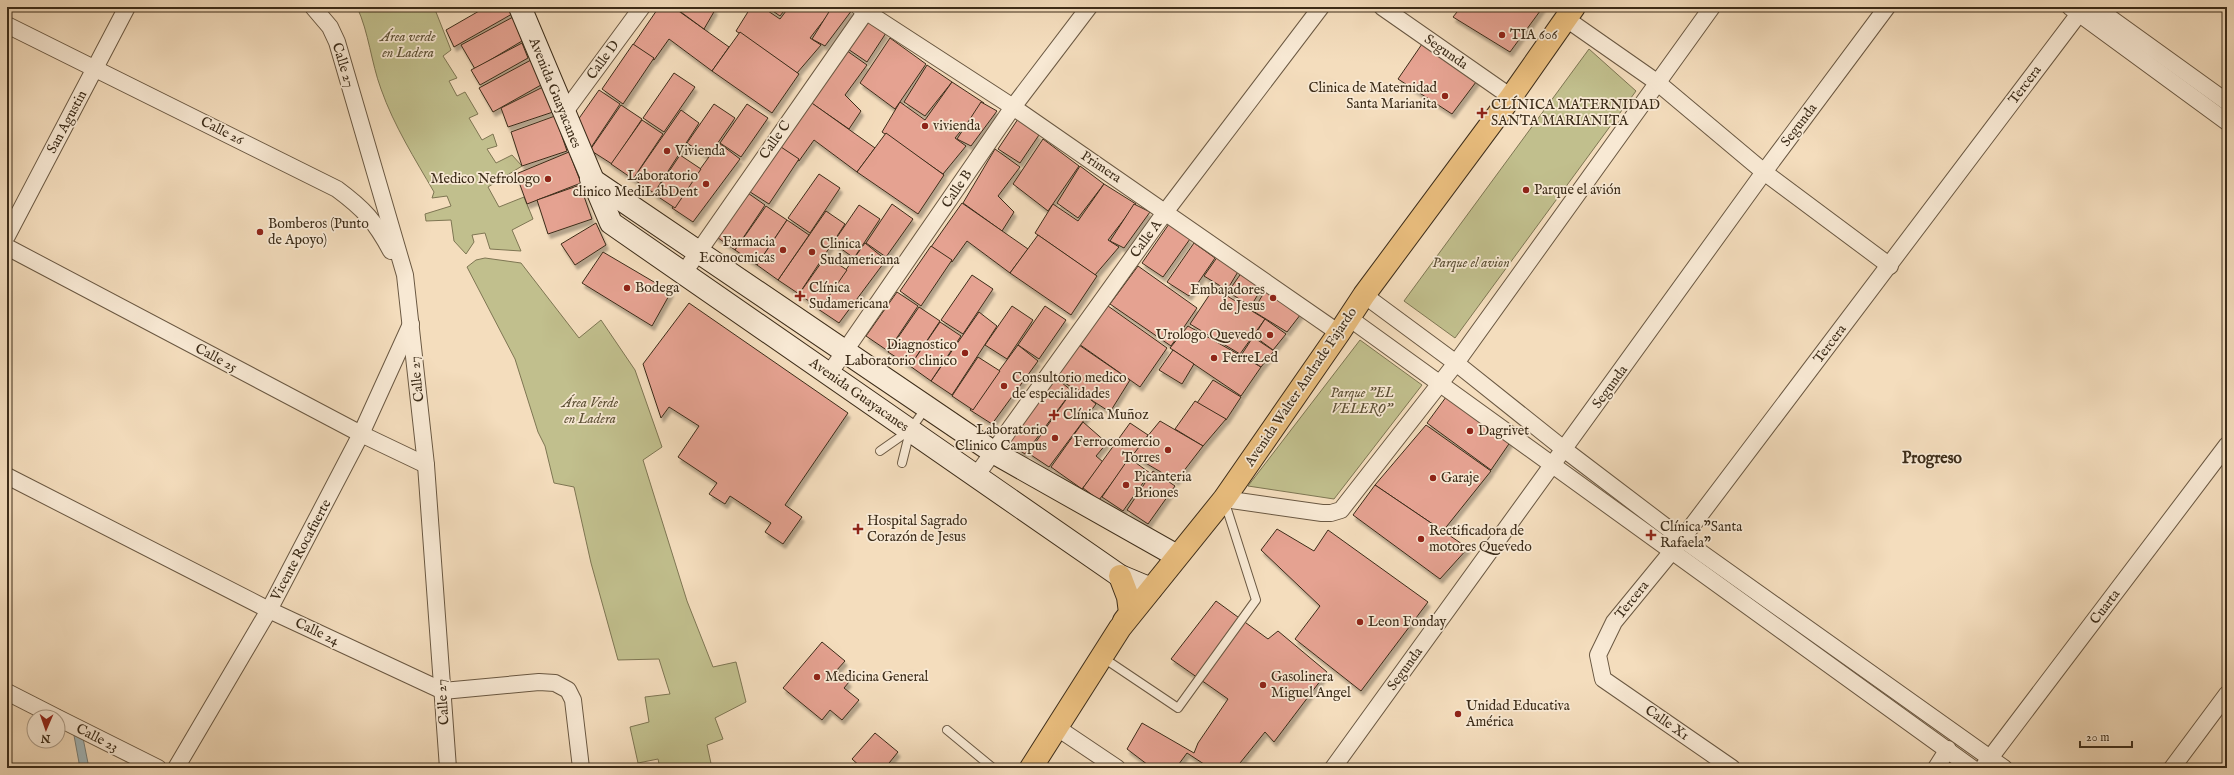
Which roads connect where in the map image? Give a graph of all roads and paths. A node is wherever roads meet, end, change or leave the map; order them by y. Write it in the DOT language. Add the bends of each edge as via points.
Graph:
graph roads {
  1 [pos="128,7"];
  2 [pos="313,7"];
  3 [pos="520,7"];
  4 [pos="642,7"];
  5 [pos="1089,7"];
  6 [pos="1321,7"];
  7 [pos="1382,7"];
  8 [pos="1712,7"];
  9 [pos="1887,7"];
  10 [pos="2095,7"];
  11 [pos="864,8"];
  12 [pos="2078,9"];
  13 [pos="1570,13"];
  14 [pos="7,25"];
  15 [pos="96,68"];
  16 [pos="1658,83"];
  17 [pos="1511,97"];
  18 [pos="2227,102"];
  19 [pos="1013,107"];
  20 [pos="564,113"];
  21 [pos="2227,122"];
  22 [pos="1764,172"];
  23 [pos="591,180"];
  24 [pos="1166,211"];
  25 [pos="7,236"];
  26 [pos="7,247"];
  27 [pos="697,252"];
  28 [pos="1890,266"];
  29 [pos="683,274"];
  30 [pos="405,275"];
  31 [pos="1364,295"];
  32 [pos="411,324"];
  33 [pos="1344,326"];
  34 [pos="846,352"];
  35 [pos="1456,363"];
  36 [pos="829,374"];
  37 [pos="1441,383"];
  38 [pos="927,408"];
  39 [pos="910,430"];
  40 [pos="361,434"];
  41 [pos="2227,445"];
  42 [pos="1565,450"];
  43 [pos="880,451"];
  44 [pos="993,452"];
  45 [pos="902,463"];
  46 [pos="1554,464"];
  47 [pos="426,465"];
  48 [pos="7,476"];
  49 [pos="976,476"];
  50 [pos="1224,499"];
  51 [pos="1677,545"];
  52 [pos="1177,556"];
  53 [pos="1120,576"];
  54 [pos="1151,588"];
  55 [pos="269,610"];
  56 [pos="1120,628"];
  57 [pos="1102,656"];
  58 [pos="1603,679"];
  59 [pos="442,691"];
  60 [pos="7,692"];
  61 [pos="2227,694"];
  62 [pos="41,709"];
  63 [pos="66,722"];
  64 [pos="1056,727"];
  65 [pos="946,730"];
  66 [pos="1948,749"];
  67 [pos="1987,763"];
  68 [pos="158,768"];
  69 [pos="176,768"];
  70 [pos="448,768"];
  71 [pos="581,768"];
  72 [pos="993,768"];
  73 [pos="1031,768"];
  74 [pos="1117,768"];
  75 [pos="1333,768"];
  76 [pos="1732,768"];
  77 [pos="1936,768"];
  78 [pos="1972,768"];
  79 [pos="2004,768"];
  80 [pos="2172,768"];
  1 -- 15 [label="street, San Agustin"];
  2 -- 30 [label="street, Calle 27" via="326,22 337,42"];
  3 -- 20 [label="street, Avenida Guayacanes"];
  4 -- 20 [label="street, Calle D"];
  5 -- 19 [label="street, Calle B"];
  6 -- 24 [label="street, Calle A"];
  7 -- 17 [label="street, Segunda"];
  8 -- 16 [label="street"];
  9 -- 22 [label="street, Segunda"];
  10 -- 18 [label="street"];
  11 -- 19 [label="street, Primera"];
  11 -- 27 [label="street, Calle C"];
  12 -- 21 [label="street, Tercera"];
  12 -- 28 [label="street, Tercera"];
  13 -- 16 [label="street"];
  13 -- 17 [label="main road, Avenida Walter Andrade Fajardo"];
  14 -- 15 [label="street, Calle 26"];
  15 -- 25 [label="street, San Agustin"];
  15 -- 30 [label="street, Calle 26" via="337,189 362,207 381,233"];
  16 -- 22 [label="street"];
  16 -- 35 [label="street"];
  17 -- 31 [label="main road, Avenida Walter Andrade Fajardo"];
  19 -- 24 [label="street, Primera"];
  19 -- 34 [label="street, Calle B"];
  20 -- 23 [label="street, Avenida Guayacanes"];
  22 -- 28 [label="street"];
  22 -- 42 [label="street, Segunda"];
  23 -- 27 [label="street, Avenida Guayacanes"];
  23 -- 29 [label="street, Avenida Guayacanes" via="611,223"];
  24 -- 33 [label="street, Primera"];
  24 -- 44 [label="street, Calle A"];
  26 -- 40 [label="street, Calle 25"];
  27 -- 29 [label="street, Calle C"];
  27 -- 34 [label="street, Avenida Guayacanes"];
  28 -- 51 [label="street, Tercera"];
  29 -- 36 [label="street, Avenida Guayacanes"];
  30 -- 32 [label="street, Calle 27"];
  31 -- 33 [label="main road, Avenida Walter Andrade Fajardo"];
  31 -- 35 [label="street"];
  32 -- 40 [label="street, Vicente Rocafuerte"];
  32 -- 47 [label="street, Calle 27"];
  33 -- 37 [label="street, Primera"];
  33 -- 50 [label="main road, Avenida Walter Andrade Fajardo"];
  34 -- 36 [label="street, Calle B"];
  34 -- 38 [label="street, Avenida Guayacanes"];
  35 -- 37 [label="street"];
  35 -- 42 [label="street"];
  36 -- 39 [label="street, Avenida Guayacanes"];
  37 -- 46 [label="street, Primera"];
  37 -- 50 [label="street" via="1341,510 1322,513"];
  38 -- 39 [label="lane"];
  38 -- 44 [label="street, Avenida Guayacanes"];
  39 -- 43 [label="lane"];
  39 -- 45 [label="lane"];
  39 -- 49 [label="street, Avenida Guayacanes"];
  40 -- 47 [label="street, Calle 25"];
  40 -- 55 [label="street, Vicente Rocafuerte"];
  41 -- 67 [label="street, Cuarta"];
  42 -- 46 [label="street, Segunda"];
  42 -- 51 [label="street"];
  44 -- 49 [label="street, Calle A"];
  44 -- 52 [label="street, Avenida Guayacanes"];
  46 -- 51 [label="street, Primera"];
  46 -- 75 [label="street, Segunda"];
  47 -- 59 [label="street, Calle 27"];
  48 -- 55 [label="street, Calle 24"];
  49 -- 53 [label="street, Avenida Guayacanes"];
  50 -- 52 [label="main road, Avenida Walter Andrade Fajardo"];
  50 -- 57 [label="lane" via="1256,600 1178,708"];
  51 -- 58 [label="street, Tercera" via="1614,622 1598,655"];
  51 -- 66 [label="street"];
  51 -- 67 [label="street"];
  52 -- 54 [label="main road, Avenida Walter Andrade Fajardo"];
  53 -- 54 [label="street, Avenida Guayacanes"];
  53 -- 56 [label="main road" via="1128,597 1130,613"];
  54 -- 56 [label="main road, Avenida Walter Andrade Fajardo"];
  55 -- 59 [label="street, Calle 24"];
  55 -- 69 [label="street, Vicente Rocafuerte"];
  56 -- 57 [label="main road, Avenida Walter Andrade Fajardo"];
  57 -- 64 [label="main road, Avenida Walter Andrade Fajardo"];
  58 -- 76 [label="street, Calle X1"];
  59 -- 70 [label="street, Calle 27"];
  59 -- 71 [label="street" via="539,682 555,683 568,690 574,700"];
  60 -- 62 [label="street, Calle 23"];
  61 -- 80 [label="street"];
  63 -- 68 [label="street, Calle 23"];
  64 -- 73 [label="main road, Avenida Walter Andrade Fajardo"];
  64 -- 74 [label="street"];
  65 -- 72 [label="lane"];
  66 -- 77 [label="street"];
  66 -- 78 [label="street"];
  67 -- 79 [label="street"];
}
